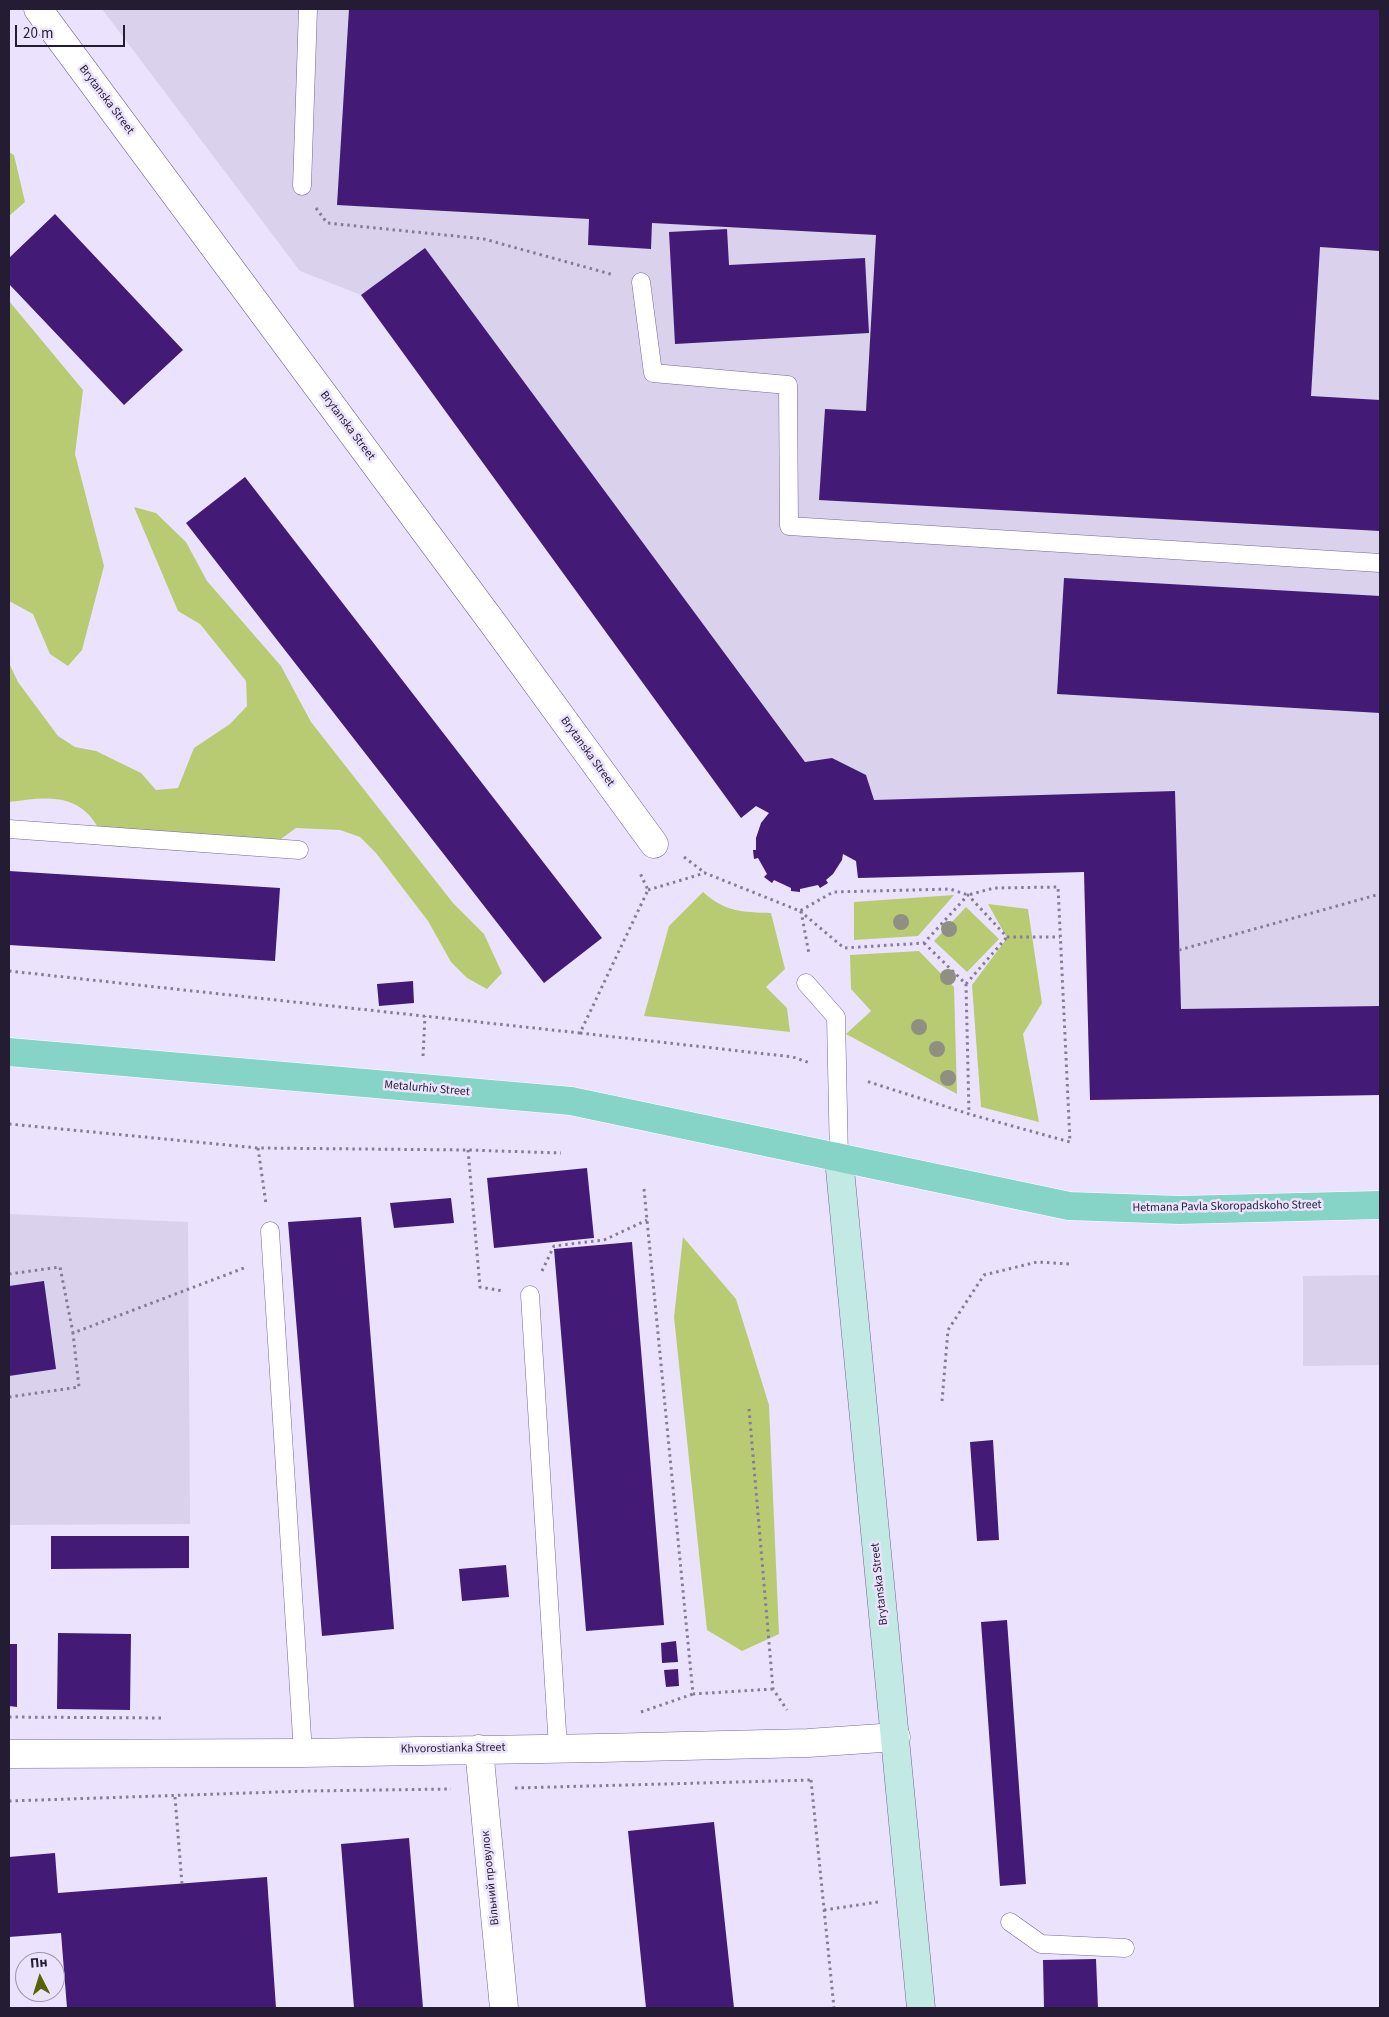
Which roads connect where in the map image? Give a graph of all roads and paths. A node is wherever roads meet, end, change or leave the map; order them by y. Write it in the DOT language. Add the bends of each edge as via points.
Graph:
graph roads {
  1 [pos="38,9"];
  2 [pos="308,9"];
  3 [pos="302,186"];
  4 [pos="641,282"];
  5 [pos="1380,563"];
  6 [pos="9,829"];
  7 [pos="654,844"];
  8 [pos="299,850"];
  9 [pos="636,865"];
  10 [pos="648,890"];
  11 [pos="1380,894"];
  12 [pos="968,895"];
  13 [pos="800,911"];
  14 [pos="1007,937"];
  15 [pos="1060,937"];
  16 [pos="924,942"];
  17 [pos="1179,950"];
  18 [pos="9,971"];
  19 [pos="966,984"];
  20 [pos="810,988"];
  21 [pos="9,1052"];
  22 [pos="969,1114"];
  23 [pos="9,1124"];
  24 [pos="1070,1142"];
  25 [pos="258,1148"];
  26 [pos="468,1150"];
  27 [pos="561,1154"];
  28 [pos="839,1159"];
  29 [pos="644,1189"];
  30 [pos="1380,1205"];
  31 [pos="647,1220"];
  32 [pos="270,1231"];
  33 [pos="270,1258"];
  34 [pos="1070,1264"];
  35 [pos="9,1274"];
  36 [pos="530,1295"];
  37 [pos="73,1334"];
  38 [pos="9,1397"];
  39 [pos="942,1402"];
  40 [pos="750,1409"];
  41 [pos="773,1689"];
  42 [pos="693,1694"];
  43 [pos="632,1712"];
  44 [pos="9,1718"];
  45 [pos="165,1718"];
  46 [pos="896,1737"];
  47 [pos="808,1743"];
  48 [pos="558,1748"];
  49 [pos="479,1749"];
  50 [pos="303,1753"];
  51 [pos="9,1754"];
  52 [pos="812,1780"];
  53 [pos="483,1789"];
  54 [pos="175,1797"];
  55 [pos="9,1801"];
  56 [pos="182,1884"];
  57 [pos="911,1898"];
  58 [pos="824,1910"];
  59 [pos="1010,1922"];
  60 [pos="1125,1948"];
  61 [pos="504,2008"];
  62 [pos="834,2008"];
  63 [pos="921,2008"];
  1 -- 7 [label="street, Brytanska Street"];
  2 -- 3 [label="lane"];
  3 -- 4 [label="path" via="327,223 484,239"];
  4 -- 5 [label="lane" via="653,373 788,385 789,526"];
  6 -- 8 [label="lane"];
  9 -- 10 [label="path"];
  10 -- 13 [label="path" via="705,873"];
  10 -- 18 [label="path" via="580,1033"];
  11 -- 17 [label="path"];
  12 -- 13 [label="path" via="950,888 833,892"];
  12 -- 14 [label="path"];
  12 -- 15 [label="path" via="994,888 1058,887"];
  12 -- 16 [label="path"];
  13 -- 16 [label="path" via="844,948"];
  13 -- 20 [label="path" via="811,967"];
  14 -- 15 [label="path"];
  14 -- 19 [label="path"];
  15 -- 24 [label="path"];
  16 -- 19 [label="path"];
  19 -- 22 [label="path"];
  20 -- 28 [label="lane" via="836,1017"];
  21 -- 28 [label="main road, Metalurhiv Street" via="571,1101"];
  23 -- 25 [label="path"];
  25 -- 26 [label="path"];
  25 -- 32 [label="path"];
  26 -- 27 [label="path"];
  26 -- 36 [label="path" via="480,1287"];
  28 -- 30 [label="main road, Hetmana Pavla Skoropadskoho Street" via="1069,1206 1179,1210"];
  28 -- 46 [label="main road, Brytanska Street"];
  29 -- 31 [label="path"];
  31 -- 36 [label="path" via="604,1240 554,1246"];
  31 -- 42 [label="path"];
  32 -- 33 [label="lane"];
  33 -- 37 [label="path"];
  33 -- 50 [label="lane"];
  34 -- 39 [label="path" via="1037,1262 984,1275 948,1330"];
  35 -- 37 [label="path" via="60,1267"];
  36 -- 48 [label="lane"];
  37 -- 38 [label="path" via="79,1387"];
  40 -- 41 [label="path"];
  41 -- 42 [label="path"];
  41 -- 47 [label="path"];
  42 -- 43 [label="path" via="642,1712"];
  44 -- 45 [label="path"];
  46 -- 47 [label="street, Khvorostianka Street"];
  46 -- 57 [label="main road, Brytanska Street"];
  47 -- 48 [label="street, Khvorostianka Street"];
  47 -- 52 [label="path"];
  48 -- 49 [label="street, Khvorostianka Street"];
  49 -- 50 [label="street, Khvorostianka Street"];
  49 -- 53 [label="street, Вільний провулок"];
  50 -- 51 [label="street, Khvorostianka Street"];
  52 -- 53 [label="path"];
  52 -- 58 [label="path"];
  53 -- 54 [label="path" via="307,1791"];
  53 -- 61 [label="street, Вільний провулок"];
  54 -- 55 [label="path"];
  54 -- 56 [label="path"];
  57 -- 58 [label="path"];
  57 -- 63 [label="main road, Brytanska Street"];
  58 -- 62 [label="path"];
  59 -- 60 [label="lane" via="1041,1944"];
}
